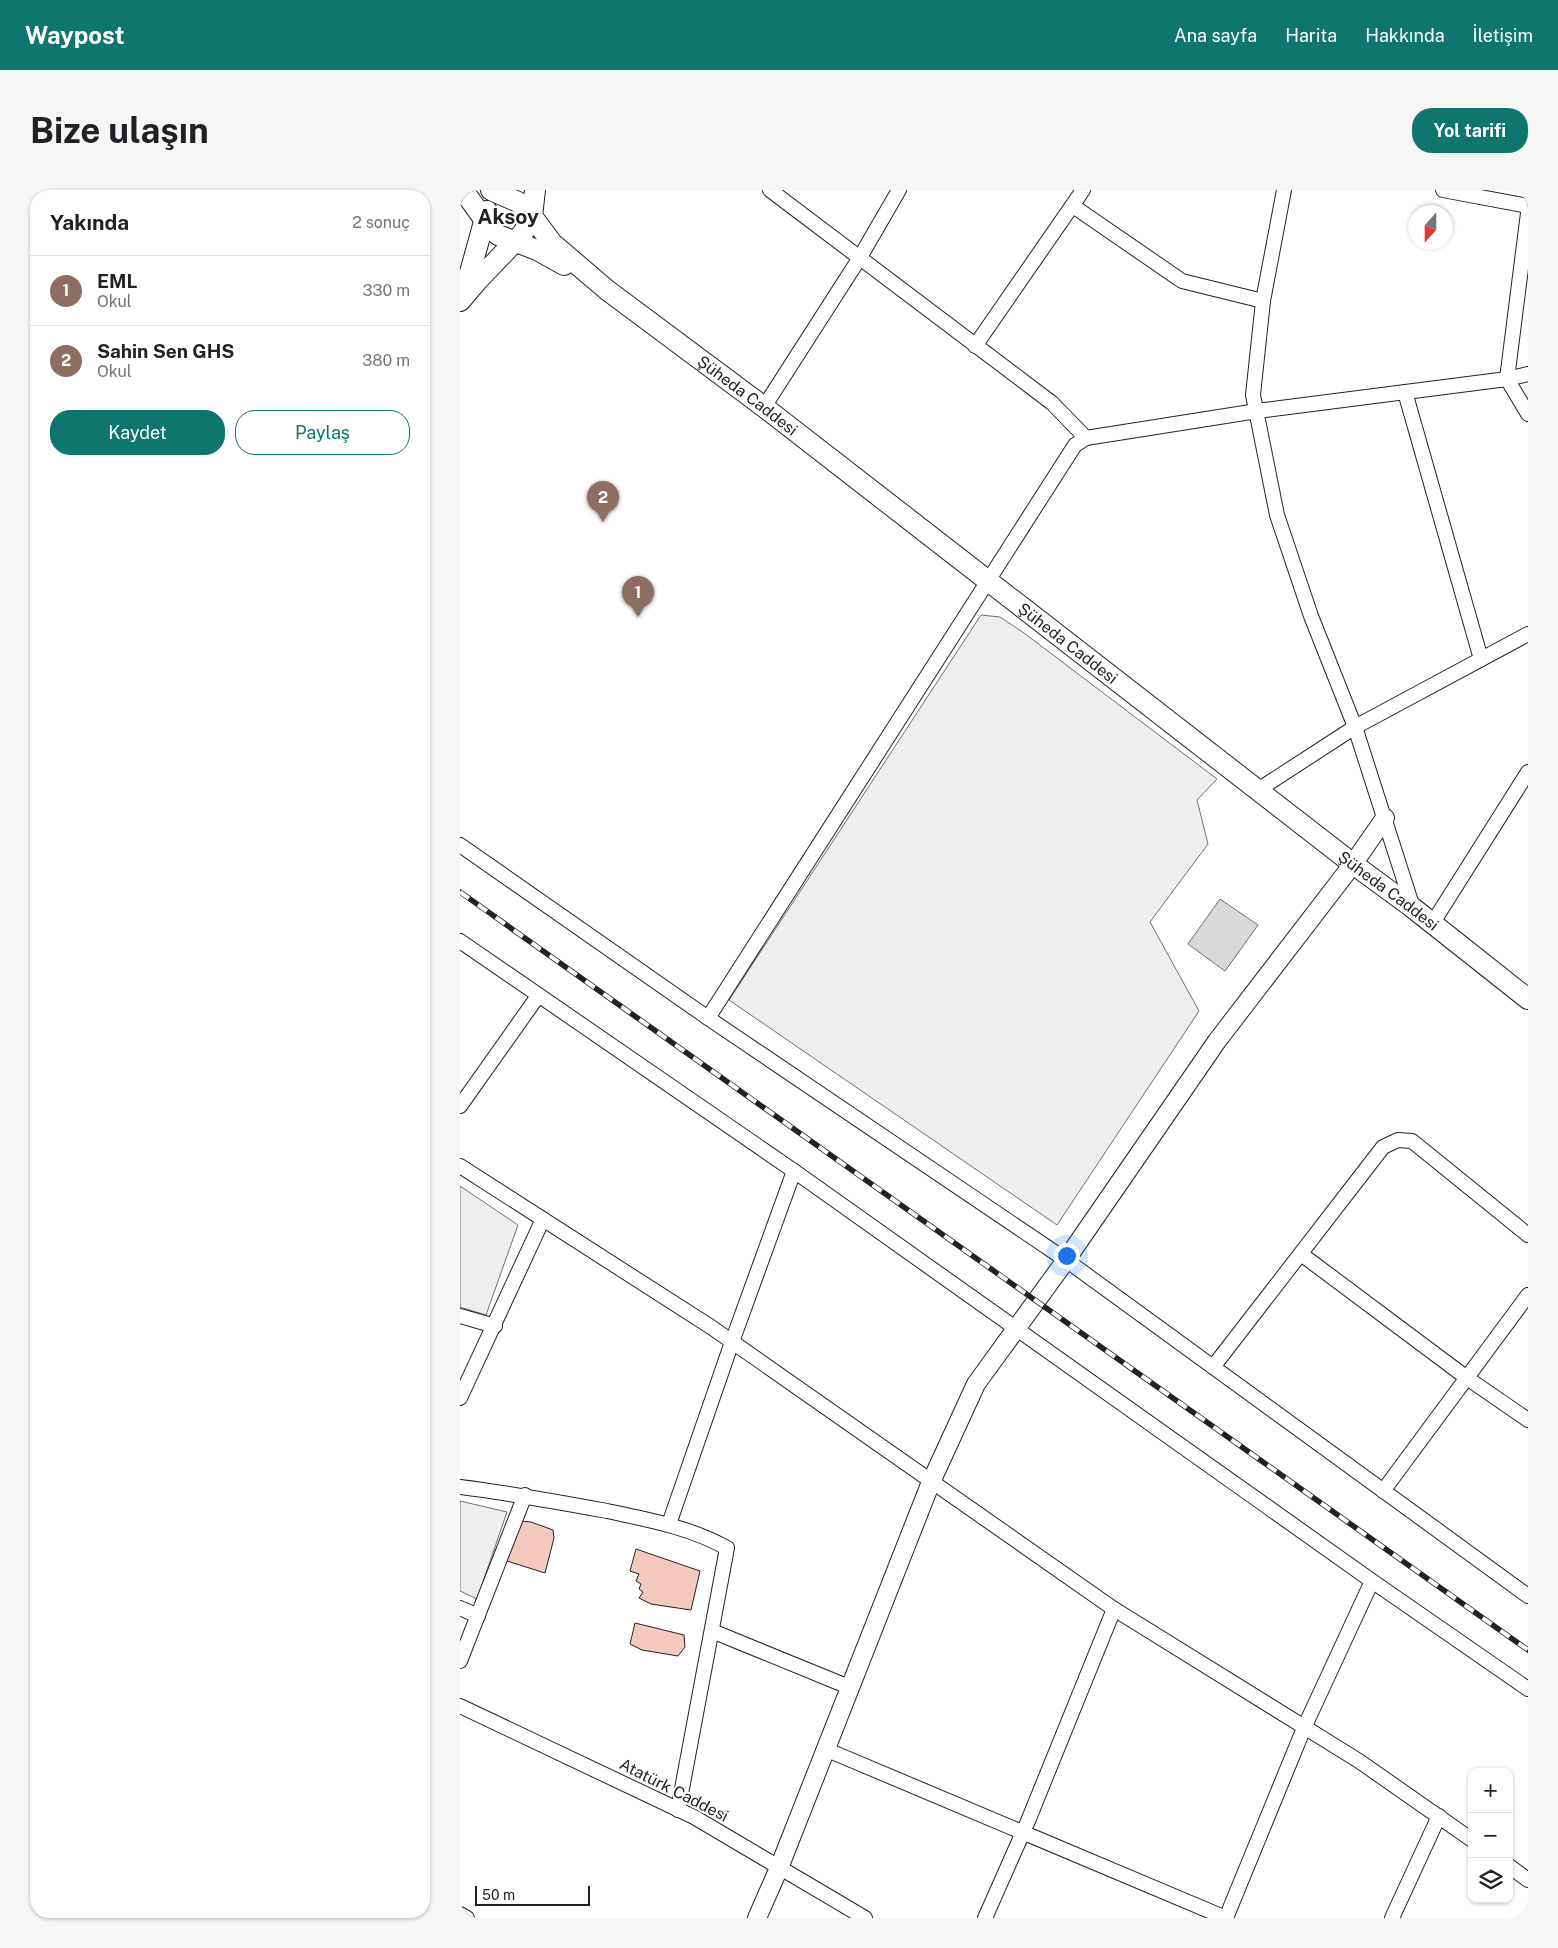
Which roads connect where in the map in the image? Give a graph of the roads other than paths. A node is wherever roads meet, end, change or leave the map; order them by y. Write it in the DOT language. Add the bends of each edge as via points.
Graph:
graph roads {
  1 [pos="462,190"];
  2 [pos="535,190"];
  3 [pos="770,190"];
  4 [pos="899,190"];
  5 [pos="1083,190"];
  6 [pos="1284,190"];
  7 [pos="1443,190"];
  8 [pos="498,191"];
  9 [pos="1072,206"];
  10 [pos="1528,206"];
  11 [pos="1528,213"];
  12 [pos="532,216"];
  13 [pos="484,218"];
  14 [pos="515,241"];
  15 [pos="859,259"];
  16 [pos="607,290"];
  17 [pos="460,297"];
  18 [pos="460,301"];
  19 [pos="1263,301"];
  20 [pos="975,346"];
  21 [pos="1528,374"];
  22 [pos="1507,379"];
  23 [pos="1405,392"];
  24 [pos="764,407"];
  25 [pos="1257,411"];
  26 [pos="1528,414"];
  27 [pos="1086,438"];
  28 [pos="988,581"];
  29 [pos="1528,634"];
  30 [pos="1481,659"];
  31 [pos="1355,727"];
  32 [pos="1528,772"];
  33 [pos="1258,790"];
  34 [pos="1523,791"];
  35 [pos="1385,818"];
  36 [pos="460,846"];
  37 [pos="1353,864"];
  38 [pos="1413,908"];
  39 [pos="1432,924"];
  40 [pos="460,941"];
  41 [pos="538,996"];
  42 [pos="1528,999"];
  43 [pos="708,1018"];
  44 [pos="460,1106"];
  45 [pos="460,1166"];
  46 [pos="794,1171"];
  47 [pos="543,1219"];
  48 [pos="1528,1235"];
  49 [pos="1301,1254"];
  50 [pos="1066,1260"];
  51 [pos="1528,1295"];
  52 [pos="460,1316"];
  53 [pos="495,1326"];
  54 [pos="1016,1327"];
  55 [pos="732,1342"];
  56 [pos="1213,1367"];
  57 [pos="1467,1378"];
  58 [pos="460,1398"];
  59 [pos="1528,1420"];
  60 [pos="931,1482"];
  61 [pos="460,1487"];
  62 [pos="1384,1491"];
  63 [pos="525,1496"];
  64 [pos="670,1524"];
  65 [pos="1372,1581"];
  66 [pos="1528,1596"];
  67 [pos="460,1608"];
  68 [pos="1114,1609"];
  69 [pos="478,1616"];
  70 [pos="712,1631"];
  71 [pos="460,1661"];
  72 [pos="849,1687"];
  73 [pos="1528,1689"];
  74 [pos="460,1706"];
  75 [pos="1304,1728"];
  76 [pos="825,1749"];
  77 [pos="678,1810"];
  78 [pos="1439,1816"];
  79 [pos="1022,1834"];
  80 [pos="1468,1837"];
  81 [pos="779,1868"];
  82 [pos="1513,1869"];
  83 [pos="1528,1880"];
  84 [pos="460,1914"];
  85 [pos="467,1918"];
  86 [pos="757,1918"];
  87 [pos="865,1918"];
  88 [pos="985,1918"];
  89 [pos="1226,1918"];
  90 [pos="1392,1918"];
  1 -- 13 [label="main road"];
  2 -- 12 [label="main road"];
  3 -- 15 [label="street"];
  4 -- 15 [label="street"];
  5 -- 9 [label="street"];
  6 -- 19 [label="street"];
  7 -- 10 [label="street"];
  8 -- 12 [label="main road" via="518,202"];
  8 -- 13 [label="main road"];
  9 -- 19 [label="street" via="1182,281"];
  9 -- 20 [label="street"];
  11 -- 22 [label="street"];
  12 -- 14 [label="main road"];
  12 -- 16 [label="main road" via="552,243"];
  13 -- 14 [label="main road" via="491,229"];
  13 -- 17 [label="main road" via="470,276"];
  14 -- 16 [label="main road" via="556,260"];
  14 -- 18 [label="main road"];
  15 -- 20 [label="street"];
  15 -- 24 [label="street"];
  16 -- 24 [label="main road, Şüheda Caddesi"];
  19 -- 25 [label="street" via="1254,395"];
  20 -- 27 [label="street" via="1052,403"];
  21 -- 22 [label="street"];
  22 -- 23 [label="street"];
  22 -- 26 [label="street"];
  23 -- 25 [label="street"];
  23 -- 30 [label="street"];
  24 -- 28 [label="main road, Şüheda Caddesi"];
  25 -- 27 [label="street"];
  25 -- 31 [label="street" via="1277,515"];
  27 -- 28 [label="street" via="1075,445"];
  28 -- 33 [label="main road, Şüheda Caddesi"];
  28 -- 43 [label="street"];
  29 -- 30 [label="street"];
  30 -- 31 [label="street"];
  31 -- 33 [label="street"];
  31 -- 35 [label="street"];
  32 -- 34 [label="street"];
  33 -- 37 [label="main road, Şüheda Caddesi"];
  34 -- 39 [label="street"];
  35 -- 37 [label="street"];
  35 -- 38 [label="street"];
  36 -- 43 [label="street"];
  37 -- 38 [label="main road, Şüheda Caddesi"];
  37 -- 50 [label="street" via="1217,1042"];
  38 -- 39 [label="main road, Şüheda Caddesi"];
  39 -- 42 [label="main road, Şüheda Caddesi"];
  40 -- 41 [label="street"];
  41 -- 44 [label="street"];
  41 -- 46 [label="street"];
  43 -- 50 [label="street"];
  45 -- 47 [label="street"];
  46 -- 54 [label="street"];
  46 -- 55 [label="street"];
  47 -- 53 [label="street"];
  47 -- 55 [label="street"];
  48 -- 49 [label="street" via="1412,1141 1398,1140 1383,1147"];
  49 -- 56 [label="street"];
  49 -- 57 [label="street"];
  50 -- 54 [label="street"];
  50 -- 56 [label="street"];
  51 -- 57 [label="street"];
  52 -- 53 [label="street"];
  53 -- 58 [label="street"];
  54 -- 60 [label="street" via="976,1384"];
  54 -- 65 [label="street"];
  55 -- 60 [label="street"];
  55 -- 64 [label="street"];
  56 -- 62 [label="street"];
  57 -- 59 [label="street"];
  57 -- 62 [label="street"];
  60 -- 68 [label="street"];
  60 -- 72 [label="street"];
  61 -- 63 [label="street"];
  62 -- 66 [label="street"];
  63 -- 64 [label="street"];
  63 -- 69 [label="street"];
  64 -- 70 [label="street" via="705,1536 727,1548"];
  65 -- 73 [label="street"];
  65 -- 75 [label="street"];
  67 -- 69 [label="street"];
  68 -- 75 [label="street"];
  68 -- 79 [label="street"];
  69 -- 71 [label="street"];
  70 -- 72 [label="street"];
  70 -- 77 [label="street"];
  72 -- 76 [label="street"];
  74 -- 77 [label="street, Atatürk Caddesi"];
  75 -- 78 [label="street"];
  75 -- 89 [label="street"];
  76 -- 79 [label="street"];
  76 -- 81 [label="street"];
  77 -- 81 [label="street, Atatürk Caddesi"];
  78 -- 80 [label="street"];
  78 -- 90 [label="street"];
  79 -- 88 [label="street"];
  79 -- 89 [label="street"];
  81 -- 86 [label="street"];
  81 -- 87 [label="street, Atatürk Caddesi"];
  82 -- 83 [label="street"];
  84 -- 85 [label="street"];
}
